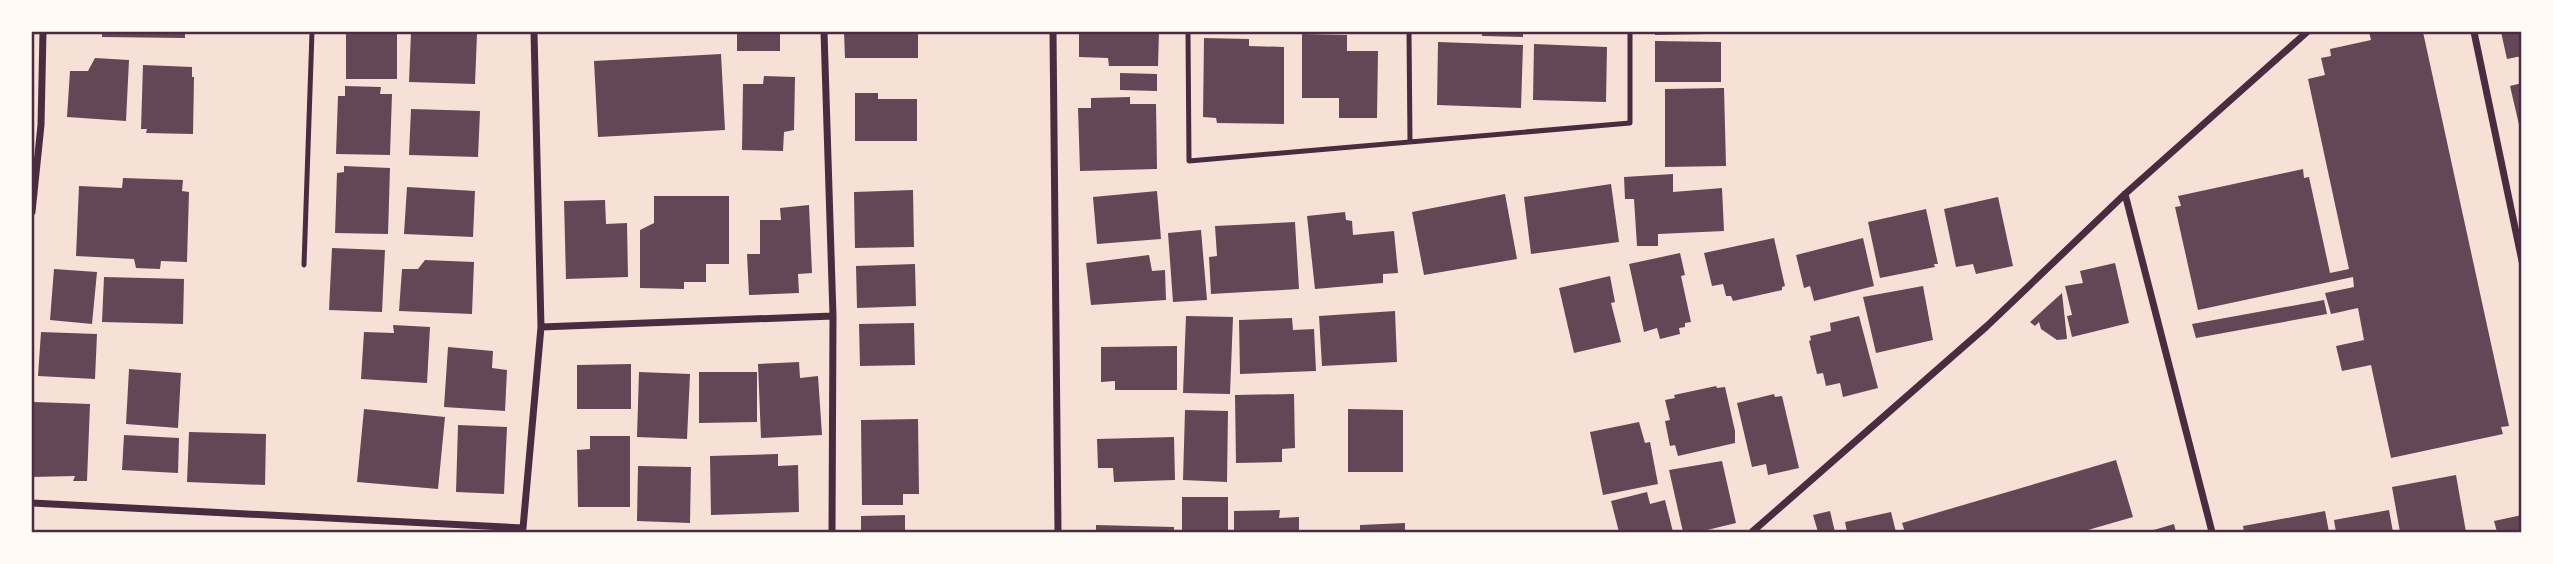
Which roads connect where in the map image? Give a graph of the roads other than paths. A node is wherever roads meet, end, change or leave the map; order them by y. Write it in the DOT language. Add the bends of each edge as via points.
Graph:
graph roads {
  1 [pos="43,32"];
  2 [pos="312,32"];
  3 [pos="534,32"];
  4 [pos="824,32"];
  5 [pos="1053,32"];
  6 [pos="1188,32"];
  7 [pos="1409,32"];
  8 [pos="1630,32"];
  9 [pos="2307,32"];
  10 [pos="2474,32"];
  11 [pos="1410,142"];
  12 [pos="2125,194"];
  13 [pos="32,212"];
  14 [pos="2522,261"];
  15 [pos="304,265"];
  16 [pos="833,316"];
  17 [pos="541,327"];
  18 [pos="32,503"];
  19 [pos="832,533"];
  20 [pos="1058,533"];
  21 [pos="1752,533"];
  22 [pos="2212,533"];
  1 -- 13 [label="street" via="41,125"];
  2 -- 15 [label="lane"];
  3 -- 17 [label="street"];
  4 -- 16 [label="street"];
  5 -- 20 [label="street"];
  6 -- 11 [label="lane" via="1189,161"];
  7 -- 11 [label="lane"];
  8 -- 11 [label="lane" via="1630,123"];
  9 -- 12 [label="street"];
  10 -- 14 [label="street"];
  12 -- 21 [label="street" via="1987,326"];
  12 -- 22 [label="street"];
  16 -- 17 [label="street"];
  16 -- 19 [label="street"];
  17 -- 18 [label="street" via="523,528"];
}
